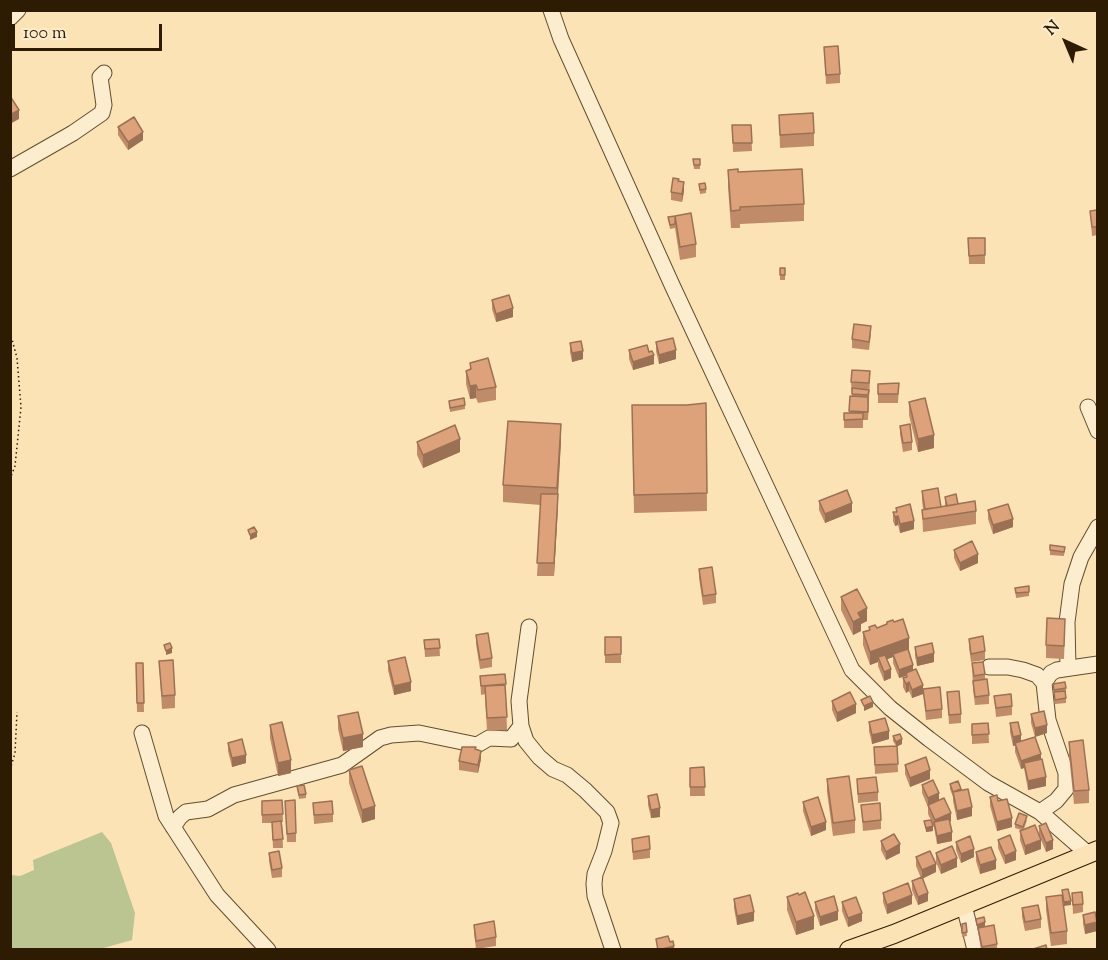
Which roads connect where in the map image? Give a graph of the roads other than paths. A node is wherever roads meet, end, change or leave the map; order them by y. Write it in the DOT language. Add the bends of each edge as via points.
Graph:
graph roads {
  1 [pos="18,10"];
  2 [pos="551,10"];
  3 [pos="10,18"];
  4 [pos="104,74"];
  5 [pos="10,169"];
  6 [pos="1088,407"];
  7 [pos="1098,432"];
  8 [pos="1098,527"];
  9 [pos="529,627"];
  10 [pos="1098,664"];
  11 [pos="989,667"];
  12 [pos="1068,668"];
  13 [pos="1044,683"];
  14 [pos="521,726"];
  15 [pos="142,733"];
  16 [pos="1040,812"];
  17 [pos="173,827"];
  18 [pos="1092,852"];
  19 [pos="964,905"];
  20 [pos="268,950"];
  21 [pos="613,950"];
  22 [pos="849,950"];
  23 [pos="975,950"];
  1 -- 3 [label="street"];
  2 -- 16 [label="street" via="672,285 852,670 929,739 988,783"];
  4 -- 5 [label="street" via="100,77 105,105 102,113"];
  6 -- 7 [label="street"];
  8 -- 12 [label="street" via="1081,557 1072,584 1067,622"];
  9 -- 14 [label="street" via="519,701"];
  10 -- 12 [label="street"];
  11 -- 13 [label="street" via="1023,670 1037,675"];
  12 -- 13 [label="street" via="1051,673"];
  13 -- 16 [label="street" via="1048,720 1066,774 1066,789"];
  14 -- 17 [label="street" via="511,739 489,738 477,745 419,733 380,738 342,765 234,795 208,809 186,812"];
  14 -- 21 [label="street" via="538,757 553,770 567,775 607,812 611,823 594,884"];
  15 -- 17 [label="street" via="160,802"];
  16 -- 18 [label="street"];
  17 -- 20 [label="street" via="217,895"];
  18 -- 19 [label="main road"];
  19 -- 22 [label="main road"];
  19 -- 23 [label="street"];
}
